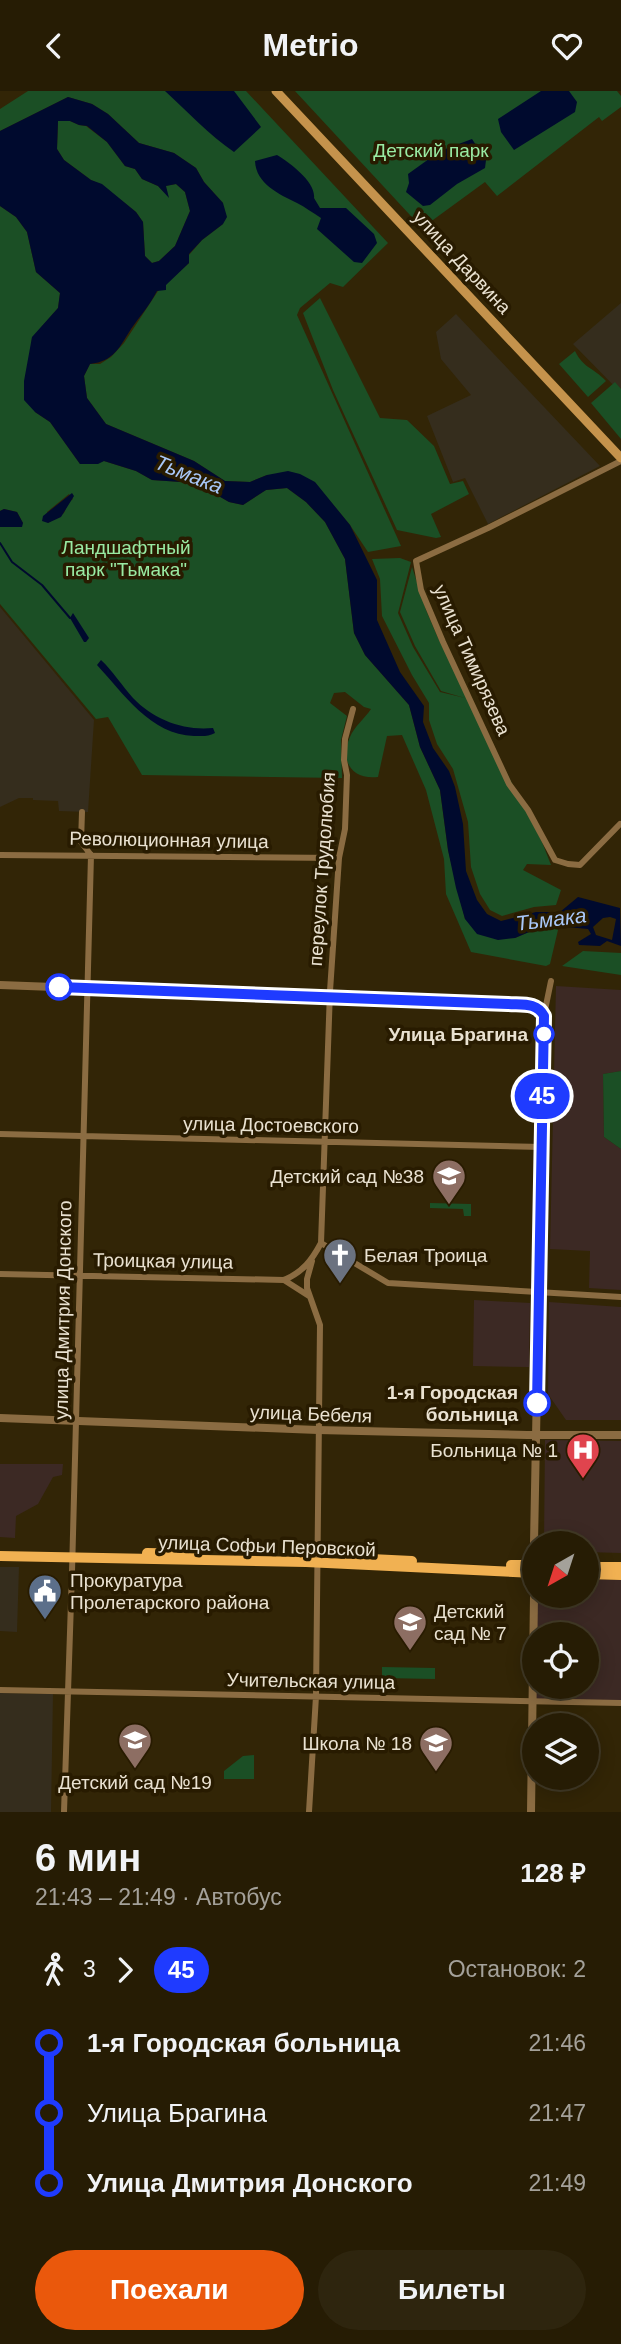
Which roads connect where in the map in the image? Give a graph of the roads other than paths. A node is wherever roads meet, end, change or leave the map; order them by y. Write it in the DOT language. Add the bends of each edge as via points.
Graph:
graph roads {
  1 [pos="276,91"];
  2 [pos="621,459"];
  3 [pos="353,709"];
  4 [pos="82,812"];
  5 [pos="620,824"];
  6 [pos="0,855"];
  7 [pos="91,855"];
  8 [pos="339,858"];
  9 [pos="551,981"];
  10 [pos="0,985"];
  11 [pos="87,988"];
  12 [pos="330,997"];
  13 [pos="543,1014"];
  14 [pos="0,1134"];
  15 [pos="83,1136"];
  16 [pos="326,1142"];
  17 [pos="541,1147"];
  18 [pos="321,1243"];
  19 [pos="312,1260"];
  20 [pos="0,1274"];
  21 [pos="79,1275"];
  22 [pos="284,1280"];
  23 [pos="539,1293"];
  24 [pos="309,1296"];
  25 [pos="621,1297"];
  26 [pos="0,1418"];
  27 [pos="75,1420"];
  28 [pos="318,1430"];
  29 [pos="536,1435"];
  30 [pos="621,1435"];
  31 [pos="534,1531"];
  32 [pos="0,1550"];
  33 [pos="72,1555"];
  34 [pos="0,1556"];
  35 [pos="318,1560"];
  36 [pos="522,1565"];
  37 [pos="599,1567"];
  38 [pos="621,1567"];
  39 [pos="522,1572"];
  40 [pos="599,1574"];
  41 [pos="621,1575"];
  42 [pos="534,1608"];
  43 [pos="0,1690"];
  44 [pos="68,1691"];
  45 [pos="316,1696"];
  46 [pos="532,1702"];
  47 [pos="621,1703"];
  48 [pos="64,1812"];
  49 [pos="309,1812"];
  50 [pos="531,1812"];
  1 -- 2 [label="main road, улица Дарвина"];
  2 -- 5 [label="street, улица Тимирязева" via="416,561 421,590 438,632 509,784 555,860 580,865"];
  3 -- 8 [label="street, переулок Трудолюбия" via="345,740 345,829"];
  4 -- 7 [label="street, улица Дмитрия Донского" via="81,842"];
  6 -- 7 [label="street, Революционная улица"];
  7 -- 8 [label="street, Революционная улица"];
  7 -- 11 [label="street, улица Дмитрия Донского"];
  8 -- 12 [label="street, переулок Трудолюбия"];
  9 -- 13 [label="street"];
  10 -- 11 [label="street"];
  11 -- 12 [label="street"];
  11 -- 15 [label="street, улица Дмитрия Донского"];
  12 -- 13 [label="street" via="529,1005"];
  12 -- 16 [label="street, переулок Трудолюбия"];
  13 -- 17 [label="street"];
  14 -- 15 [label="street, улица Достоевского"];
  15 -- 16 [label="street, улица Достоевского"];
  15 -- 21 [label="street, улица Дмитрия Донского"];
  16 -- 17 [label="street, улица Достоевского"];
  16 -- 18 [label="street, переулок Трудолюбия"];
  17 -- 23 [label="street"];
  18 -- 19 [label="street"];
  18 -- 23 [label="street" via="388,1283"];
  19 -- 22 [label="street"];
  19 -- 24 [label="street" via="306,1283"];
  20 -- 21 [label="street, Троицкая улица"];
  21 -- 22 [label="street, Троицкая улица"];
  21 -- 27 [label="street, улица Дмитрия Донского"];
  22 -- 24 [label="street"];
  23 -- 25 [label="street"];
  23 -- 29 [label="street"];
  24 -- 28 [label="street" via="320,1325"];
  26 -- 27 [label="street, улица Бебеля"];
  27 -- 28 [label="street, улица Бебеля"];
  27 -- 33 [label="street, улица Дмитрия Донского"];
  28 -- 29 [label="street, улица Бебеля"];
  28 -- 35 [label="street"];
  29 -- 30 [label="street, улица Бебеля"];
  29 -- 31 [label="street"];
  32 -- 33 [label="main road, улица Софьи Перовской"];
  33 -- 34 [label="main road, улица Софьи Перовской"];
  33 -- 35 [label="main road, улица Софьи Перовской"];
  33 -- 44 [label="street, улица Дмитрия Донского"];
  35 -- 36 [label="main road, улица Софьи Перовской"];
  35 -- 39 [label="main road, улица Софьи Перовской"];
  35 -- 45 [label="street"];
  37 -- 38 [label="main road"];
  40 -- 41 [label="main road"];
  42 -- 46 [label="street"];
  43 -- 44 [label="street, Учительская улица"];
  44 -- 45 [label="street, Учительская улица"];
  44 -- 48 [label="street, улица Дмитрия Донского"];
  45 -- 46 [label="street, Учительская улица"];
  45 -- 49 [label="street"];
  46 -- 47 [label="street, Учительская улица"];
  46 -- 50 [label="street"];
}
